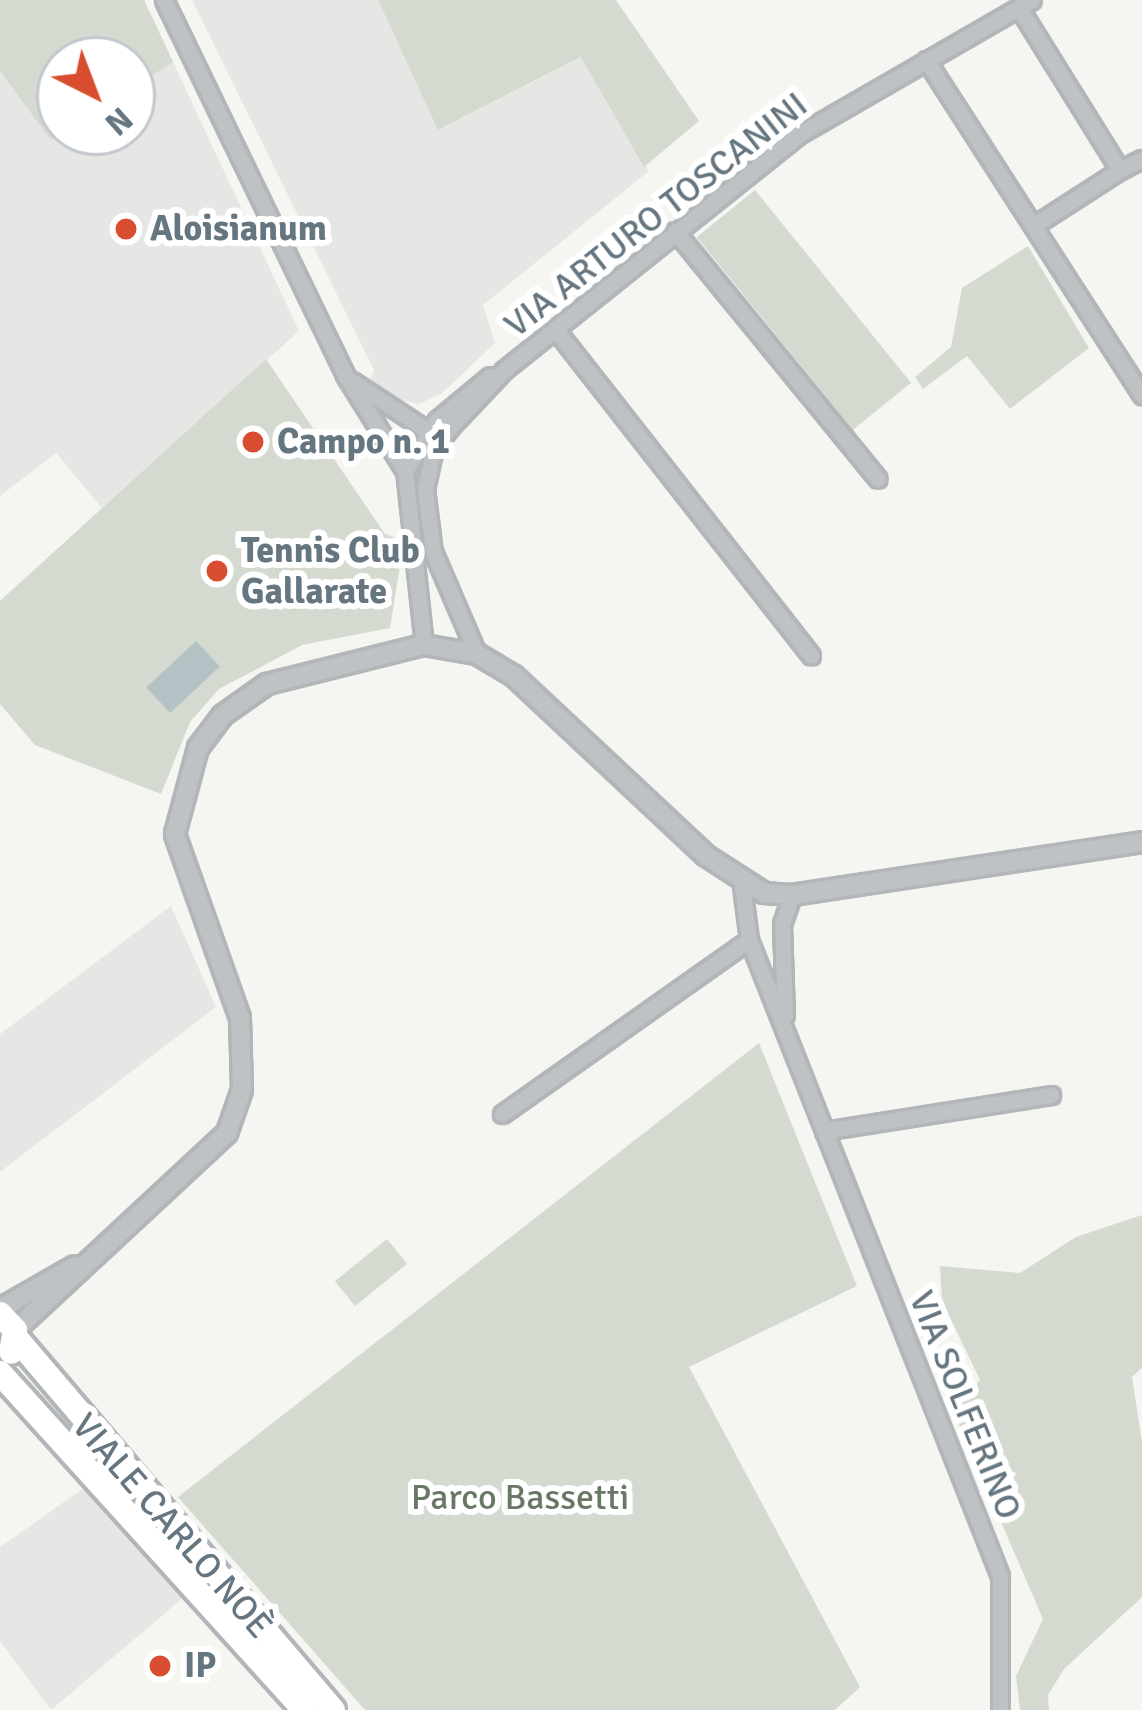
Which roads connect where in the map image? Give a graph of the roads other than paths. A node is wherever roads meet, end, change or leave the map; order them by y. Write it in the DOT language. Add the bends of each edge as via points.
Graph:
graph roads {
  1 [pos="164,0"];
  2 [pos="1026,4"];
  3 [pos="926,59"];
  4 [pos="1142,159"];
  5 [pos="1120,170"];
  6 [pos="1033,226"];
  7 [pos="675,231"];
  8 [pos="555,329"];
  9 [pos="344,375"];
  10 [pos="1142,395"];
  11 [pos="434,439"];
  12 [pos="415,446"];
  13 [pos="386,448"];
  14 [pos="405,472"];
  15 [pos="878,479"];
  16 [pos="424,645"];
  17 [pos="476,654"];
  18 [pos="811,655"];
  19 [pos="1142,842"];
  20 [pos="742,886"];
  21 [pos="792,896"];
  22 [pos="749,940"];
  23 [pos="787,1036"];
  24 [pos="1051,1095"];
  25 [pos="502,1114"];
  26 [pos="824,1131"];
  27 [pos="8,1323"];
  28 [pos="0,1361"];
  29 [pos="0,1373"];
  30 [pos="304,1710"];
  31 [pos="333,1710"];
  32 [pos="1000,1710"];
  1 -- 9 [label="street"];
  2 -- 3 [label="street, VIA ARTURO TOSCANINI"];
  2 -- 5 [label="street"];
  3 -- 6 [label="street"];
  3 -- 7 [label="street, VIA ARTURO TOSCANINI" via="798,135"];
  4 -- 5 [label="street"];
  5 -- 6 [label="street"];
  6 -- 10 [label="street"];
  7 -- 8 [label="street, VIA ARTURO TOSCANINI"];
  7 -- 15 [label="street"];
  8 -- 11 [label="street, VIA ARTURO TOSCANINI" via="465,392"];
  8 -- 18 [label="street"];
  9 -- 11 [label="street"];
  9 -- 13 [label="street"];
  11 -- 12 [label="street"];
  11 -- 17 [label="street" via="425,489 433,552"];
  12 -- 13 [label="street"];
  12 -- 14 [label="street"];
  13 -- 14 [label="street"];
  14 -- 16 [label="street"];
  16 -- 17 [label="street"];
  16 -- 27 [label="street" via="267,684 223,715 198,748 175,834 240,1018 242,1090 227,1133 206,1160"];
  17 -- 20 [label="street" via="528,688"];
  19 -- 21 [label="street"];
  20 -- 21 [label="street"];
  20 -- 22 [label="street, VIA SOLFERINO"];
  21 -- 23 [label="street, VIA SOLFERINO" via="779,965"];
  22 -- 23 [label="street, VIA SOLFERINO"];
  22 -- 25 [label="street"];
  23 -- 26 [label="street, VIA SOLFERINO"];
  24 -- 26 [label="street"];
  26 -- 32 [label="street, VIA SOLFERINO" via="1000,1576"];
  27 -- 28 [label="main road"];
  27 -- 31 [label="main road, VIALE CARLO NOÈ"];
  29 -- 30 [label="main road, VIALE CARLO NOÈ"];
}
